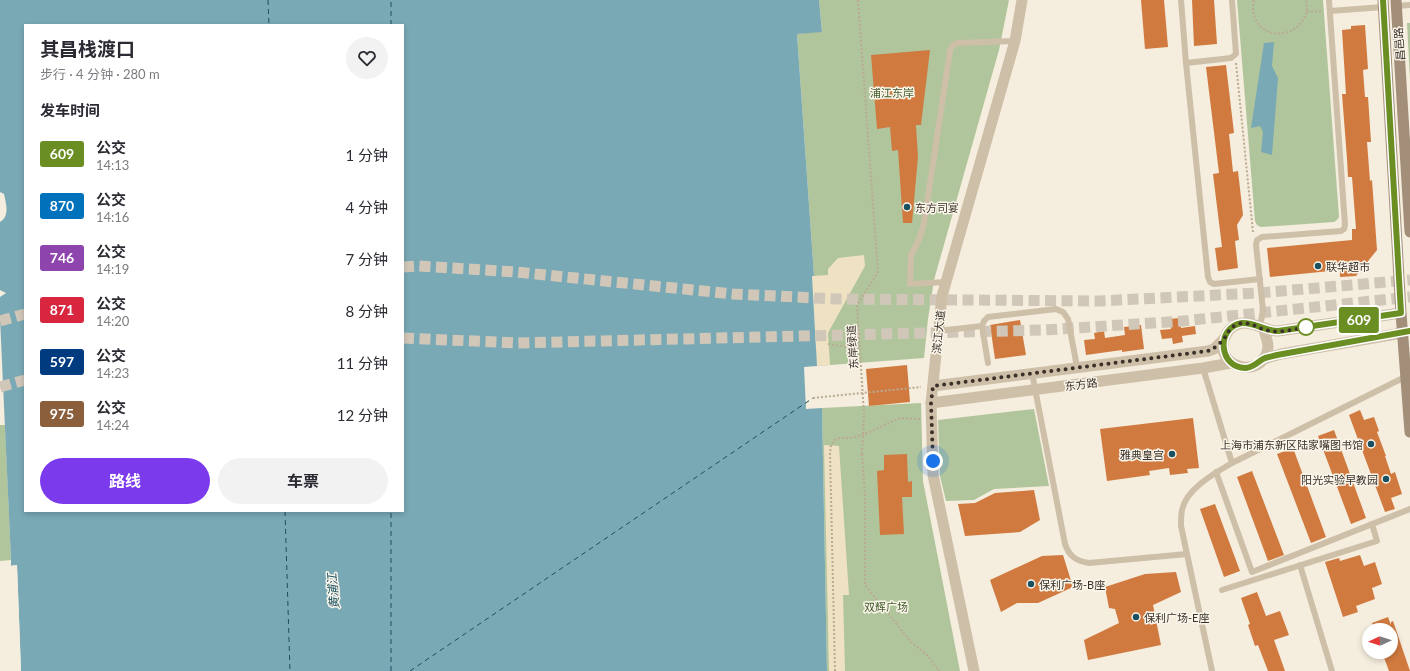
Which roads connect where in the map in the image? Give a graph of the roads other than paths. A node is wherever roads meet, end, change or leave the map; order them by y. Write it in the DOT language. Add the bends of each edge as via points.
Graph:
graph roads {
  1 [pos="1022,0"];
  2 [pos="1181,0"];
  3 [pos="1232,0"];
  4 [pos="1329,0"];
  5 [pos="1383,3"];
  6 [pos="1396,3"];
  7 [pos="1410,5"];
  8 [pos="1330,11"];
  9 [pos="1015,42"];
  10 [pos="1186,63"];
  11 [pos="1409,209"];
  12 [pos="1410,232"];
  13 [pos="1260,279"];
  14 [pos="946,282"];
  15 [pos="1405,312"];
  16 [pos="982,326"];
  17 [pos="1260,328"];
  18 [pos="938,331"];
  19 [pos="1406,332"];
  20 [pos="1224,339"];
  21 [pos="1264,359"];
  22 [pos="988,363"];
  23 [pos="1231,363"];
  24 [pos="1077,367"];
  25 [pos="1204,368"];
  26 [pos="1032,373"];
  27 [pos="1405,377"];
  28 [pos="933,386"];
  29 [pos="1036,389"];
  30 [pos="931,403"];
  31 [pos="1410,432"];
  32 [pos="1232,463"];
  33 [pos="1216,472"];
  34 [pos="1410,509"];
  35 [pos="1372,524"];
  36 [pos="1187,554"];
  37 [pos="1300,565"];
  38 [pos="1222,590"];
  39 [pos="974,671"];
  40 [pos="1212,671"];
  41 [pos="1332,671"];
  1 -- 9 [label="street, 滨江大道"];
  2 -- 10 [label="lane"];
  3 -- 10 [label="lane" via="1236,54 1231,58"];
  4 -- 8 [label="lane"];
  5 -- 8 [label="lane"];
  5 -- 15 [label="main road, 昌邑路"];
  6 -- 7 [label="lane"];
  6 -- 11 [label="main road, 昌邑路"];
  8 -- 13 [label="lane" via="1344,229 1262,237 1256,245"];
  9 -- 14 [label="street, 滨江大道"];
  9 -- 14 [label="lane" via="957,43 950,51 924,223 911,255 909,276 910,284"];
  10 -- 13 [label="lane" via="1208,277 1214,284"];
  11 -- 12 [label="main road, 昌邑路"];
  13 -- 17 [label="lane" via="1263,316"];
  14 -- 18 [label="street, 滨江大道"];
  15 -- 17 [label="street, 东方路" via="1278,331"];
  15 -- 19 [label="main road, 昌邑路"];
  16 -- 18 [label="lane"];
  16 -- 22 [label="lane"];
  16 -- 24 [label="lane" via="988,317 1056,309 1063,312 1068,319"];
  17 -- 20 [label="street, 东方路" via="1250,323 1237,324"];
  17 -- 21 [label="street" via="1268,347"];
  18 -- 28 [label="street, 滨江大道"];
  19 -- 21 [label="street, 东方路"];
  19 -- 27 [label="main road, 昌邑路"];
  20 -- 23 [label="street" via="1224,352"];
  20 -- 24 [label="street, 东方路" via="1208,351"];
  21 -- 23 [label="street, 东方路" via="1252,367 1245,368"];
  23 -- 25 [label="street, 东方路"];
  24 -- 26 [label="street, 东方路"];
  25 -- 29 [label="street, 东方路"];
  25 -- 32 [label="lane"];
  26 -- 28 [label="street, 东方路"];
  26 -- 29 [label="lane"];
  27 -- 31 [label="main road, 昌邑路"];
  27 -- 32 [label="lane"];
  28 -- 30 [label="street, 滨江大道"];
  29 -- 30 [label="street, 东方路"];
  29 -- 36 [label="lane" via="1065,544 1073,558 1089,563"];
  30 -- 39 [label="street, 滨江大道" via="933,475"];
  32 -- 33 [label="lane"];
  33 -- 35 [label="lane" via="1252,572"];
  33 -- 36 [label="lane" via="1190,493 1182,509 1181,526"];
  34 -- 35 [label="lane"];
  35 -- 37 [label="lane" via="1377,541"];
  36 -- 40 [label="lane"];
  37 -- 38 [label="lane"];
  37 -- 41 [label="lane"];
}
